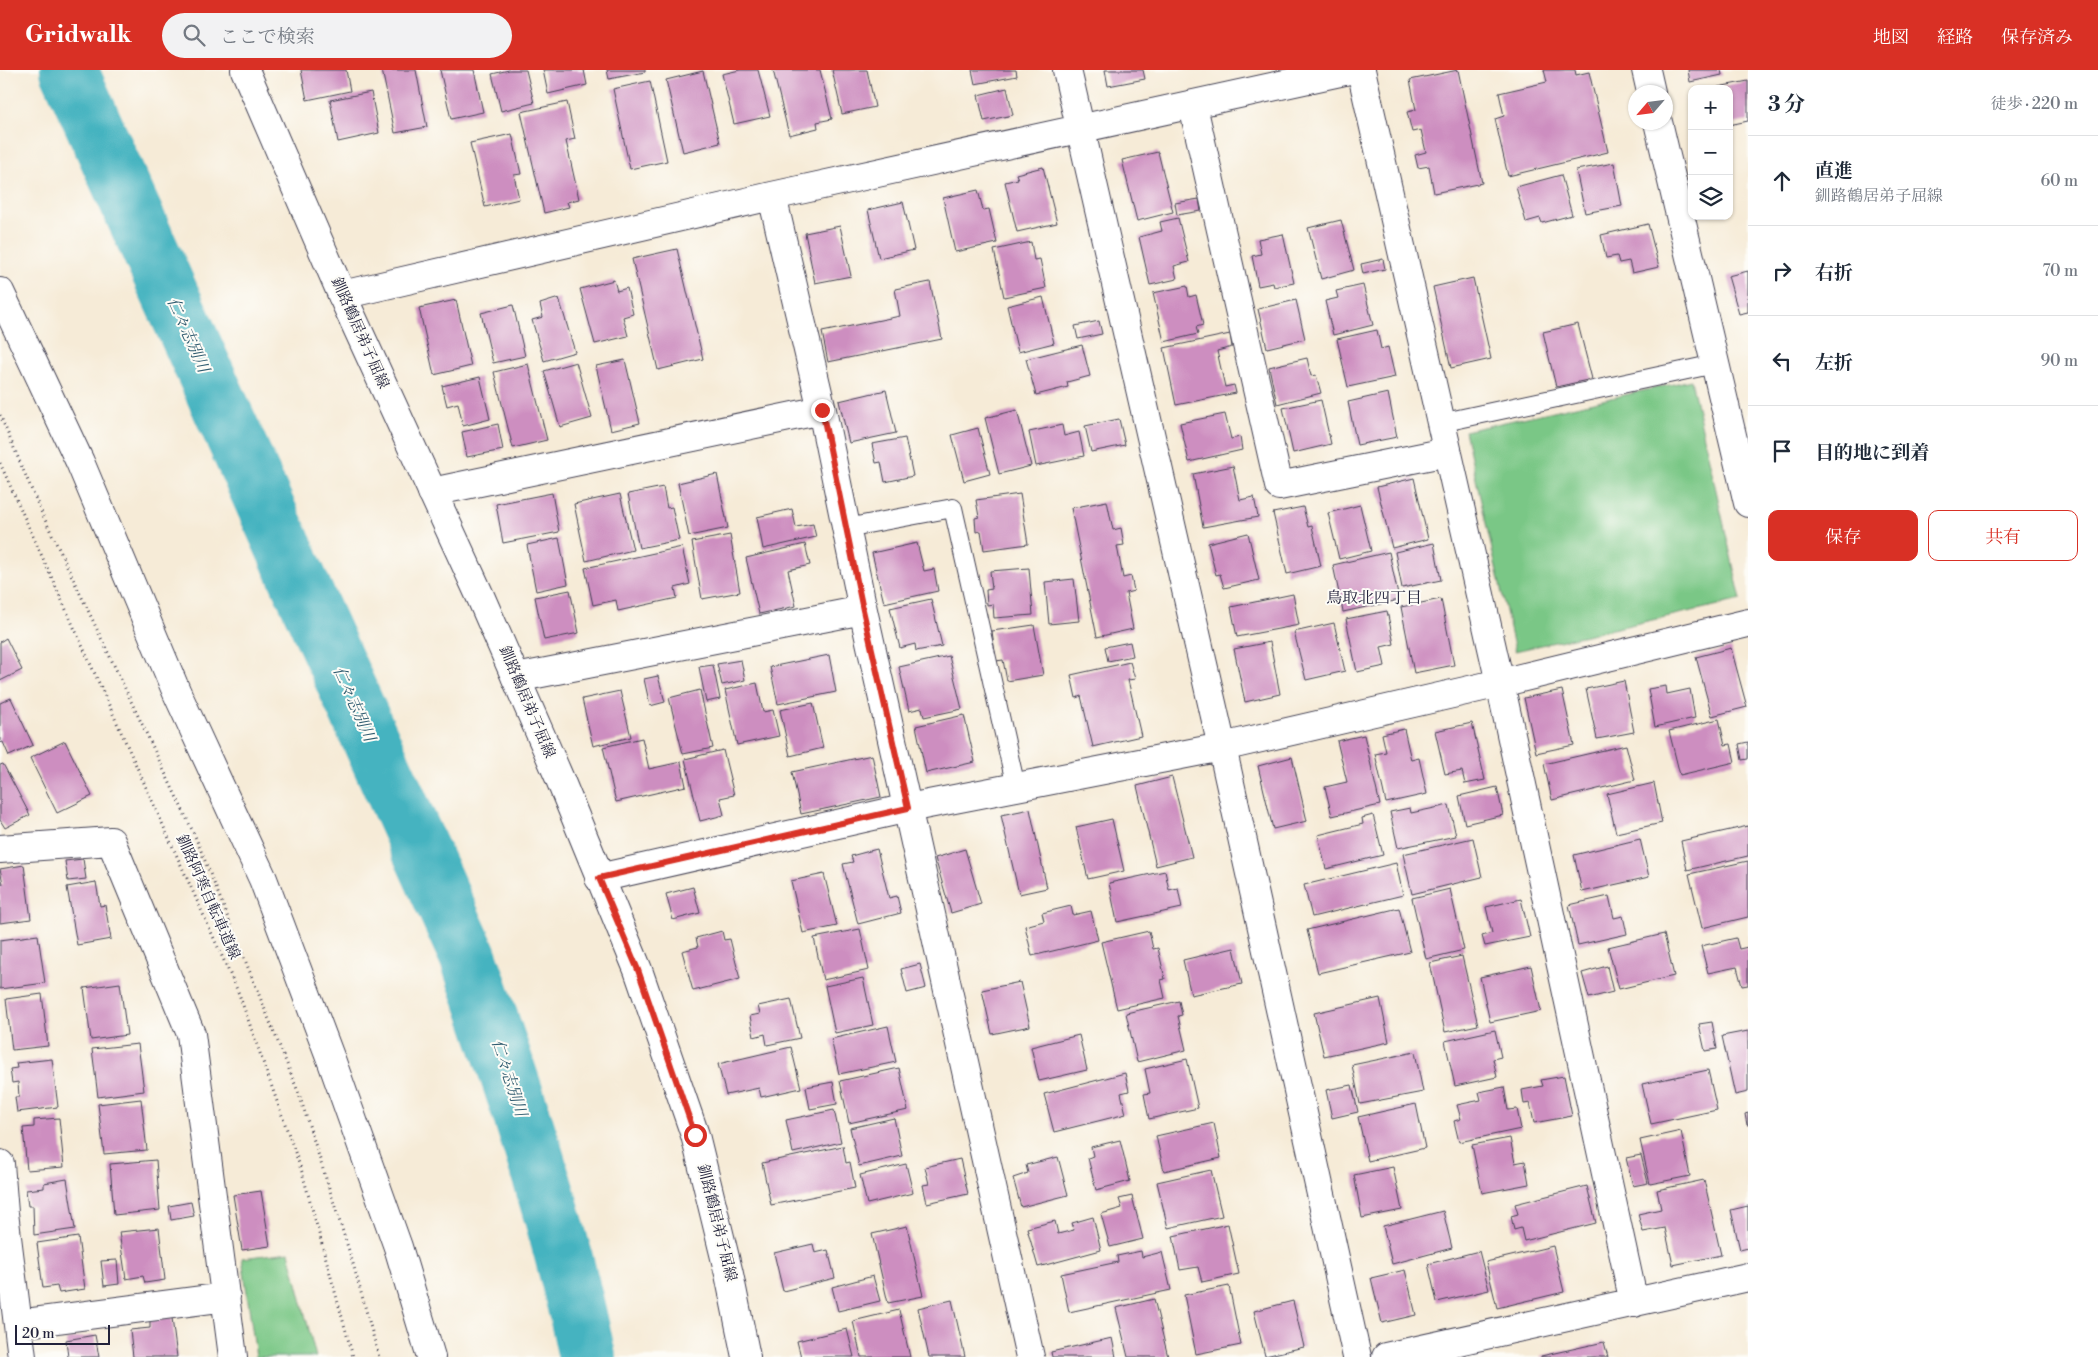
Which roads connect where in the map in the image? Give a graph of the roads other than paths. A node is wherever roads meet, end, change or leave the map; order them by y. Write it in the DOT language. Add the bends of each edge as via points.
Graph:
graph roads {
  1 [pos="244,70"];
  2 [pos="1067,70"];
  3 [pos="1349,70"];
  4 [pos="1361,70"];
  5 [pos="1646,70"];
  6 [pos="1649,85"];
  7 [pos="1193,106"];
  8 [pos="1080,129"];
  9 [pos="1660,130"];
  10 [pos="772,196"];
  11 [pos="0,292"];
  12 [pos="342,295"];
  13 [pos="1715,364"];
  14 [pos="822,410"];
  15 [pos="1440,423"];
  16 [pos="1447,452"];
  17 [pos="432,492"];
  18 [pos="1748,503"];
  19 [pos="846,528"];
  20 [pos="863,610"];
  21 [pos="1748,623"];
  22 [pos="516,678"];
  23 [pos="1500,684"];
  24 [pos="1222,747"];
  25 [pos="1016,787"];
  26 [pos="908,808"];
  27 [pos="0,849"];
  28 [pos="599,878"];
  29 [pos="0,1164"];
  30 [pos="2,1213"];
  31 [pos="1748,1278"];
  32 [pos="226,1297"];
  33 [pos="1634,1303"];
  34 [pos="18,1324"];
  35 [pos="22,1357"];
  36 [pos="233,1357"];
  37 [pos="430,1357"];
  38 [pos="746,1357"];
  39 [pos="1030,1357"];
  40 [pos="1357,1357"];
  41 [pos="1386,1357"];
  1 -- 12 [label="street, 釧路鶴居弟子屈線"];
  2 -- 8 [label="street"];
  3 -- 7 [label="street"];
  4 -- 15 [label="street"];
  5 -- 6 [label="street"];
  7 -- 8 [label="street"];
  7 -- 16 [label="street" via="1279,486"];
  8 -- 10 [label="street"];
  8 -- 24 [label="street"];
  9 -- 13 [label="street"];
  10 -- 12 [label="street"];
  10 -- 14 [label="street"];
  11 -- 37 [label="street" via="80,462 178,693 263,879 398,1247"];
  12 -- 17 [label="street, 釧路鶴居弟子屈線"];
  13 -- 15 [label="lane"];
  13 -- 18 [label="street"];
  14 -- 17 [label="street"];
  14 -- 19 [label="street"];
  15 -- 16 [label="street"];
  16 -- 23 [label="street"];
  17 -- 22 [label="street, 釧路鶴居弟子屈線"];
  19 -- 20 [label="street"];
  19 -- 25 [label="lane" via="953,508"];
  20 -- 22 [label="street"];
  20 -- 26 [label="street"];
  21 -- 23 [label="street"];
  22 -- 28 [label="street, 釧路鶴居弟子屈線"];
  23 -- 24 [label="street"];
  23 -- 33 [label="street"];
  24 -- 25 [label="street"];
  24 -- 40 [label="street"];
  25 -- 26 [label="street"];
  26 -- 28 [label="street"];
  26 -- 39 [label="street"];
  27 -- 32 [label="street" via="111,841 191,1034"];
  28 -- 38 [label="street, 釧路鶴居弟子屈線" via="638,970 695,1135"];
  29 -- 30 [label="street"];
  30 -- 34 [label="street"];
  31 -- 33 [label="street"];
  32 -- 34 [label="street"];
  32 -- 36 [label="street"];
  33 -- 41 [label="street"];
  34 -- 35 [label="street"];
}
